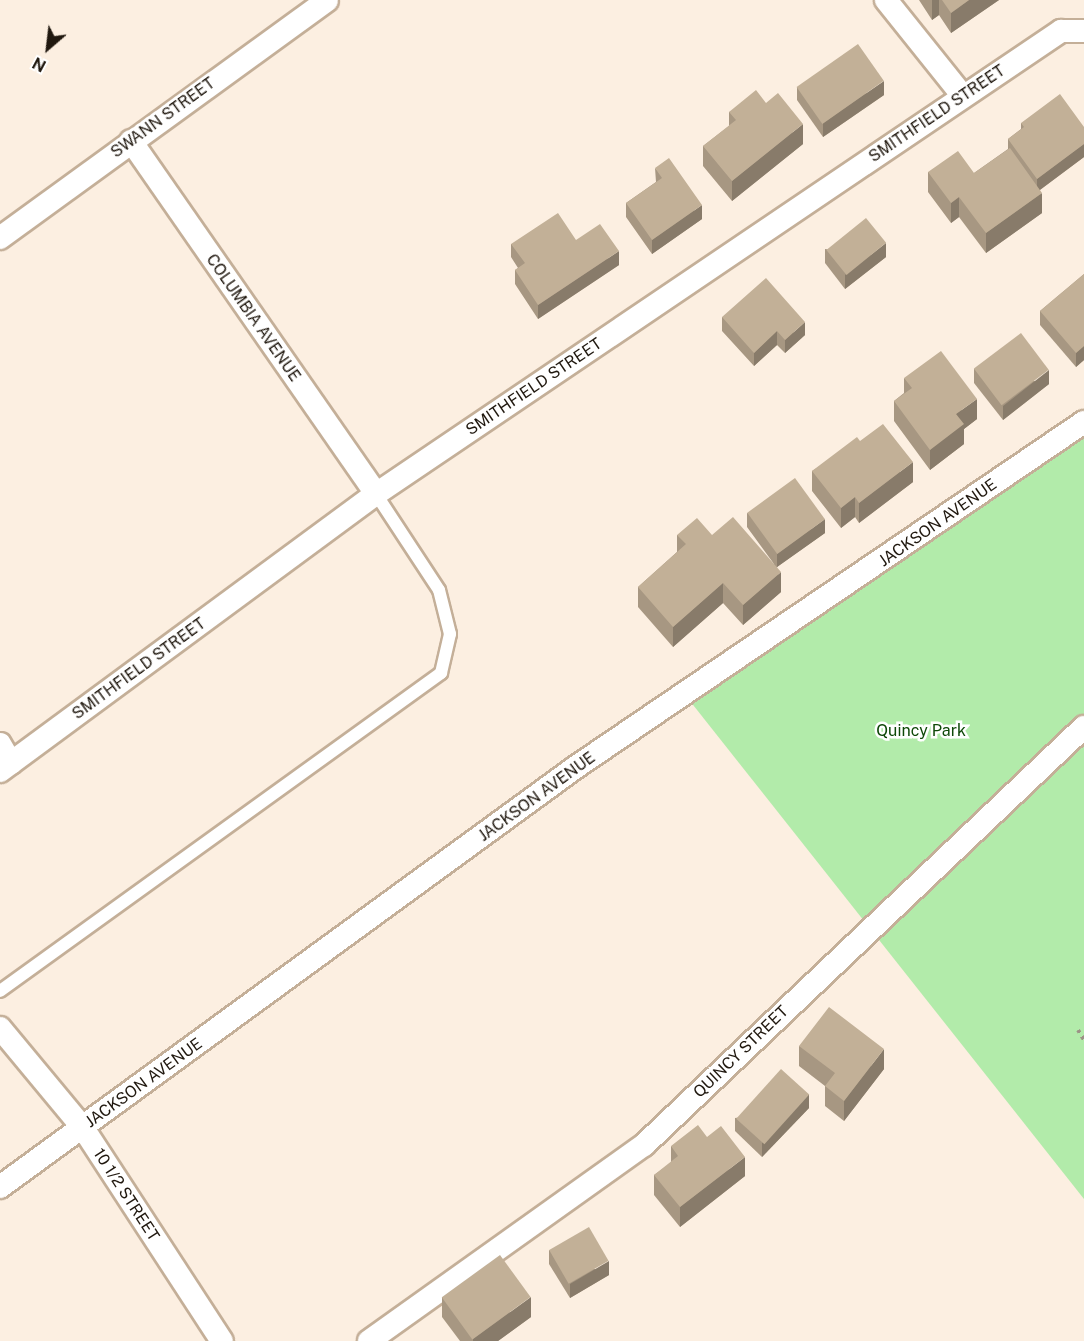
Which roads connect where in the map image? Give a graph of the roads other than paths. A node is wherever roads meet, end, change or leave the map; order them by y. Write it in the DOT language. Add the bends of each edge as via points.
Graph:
graph roads {
  1 [pos="886,0"];
  2 [pos="321,2"];
  3 [pos="1084,31"];
  4 [pos="963,96"];
  5 [pos="131,141"];
  6 [pos="0,238"];
  7 [pos="1084,422"];
  8 [pos="376,494"];
  9 [pos="1084,727"];
  10 [pos="0,744"];
  11 [pos="6,767"];
  12 [pos="0,991"];
  13 [pos="0,1028"];
  14 [pos="83,1128"];
  15 [pos="0,1187"];
  16 [pos="222,1341"];
  17 [pos="369,1341"];
  1 -- 4 [label="street"];
  2 -- 5 [label="street, SWANN STREET"];
  3 -- 4 [label="street, SMITHFIELD STREET" via="1061,31"];
  4 -- 8 [label="street, SMITHFIELD STREET"];
  5 -- 6 [label="street, SWANN STREET"];
  5 -- 8 [label="street, COLUMBIA AVENUE"];
  7 -- 14 [label="street, JACKSON AVENUE" via="576,767"];
  8 -- 11 [label="street, SMITHFIELD STREET"];
  8 -- 12 [label="lane" via="439,590 450,634 441,673"];
  9 -- 17 [label="street, QUINCY STREET" via="644,1145"];
  10 -- 11 [label="street"];
  13 -- 14 [label="street, 10 1/2 STREET"];
  14 -- 15 [label="street, JACKSON AVENUE"];
  14 -- 16 [label="street, 10 1/2 STREET"];
}
